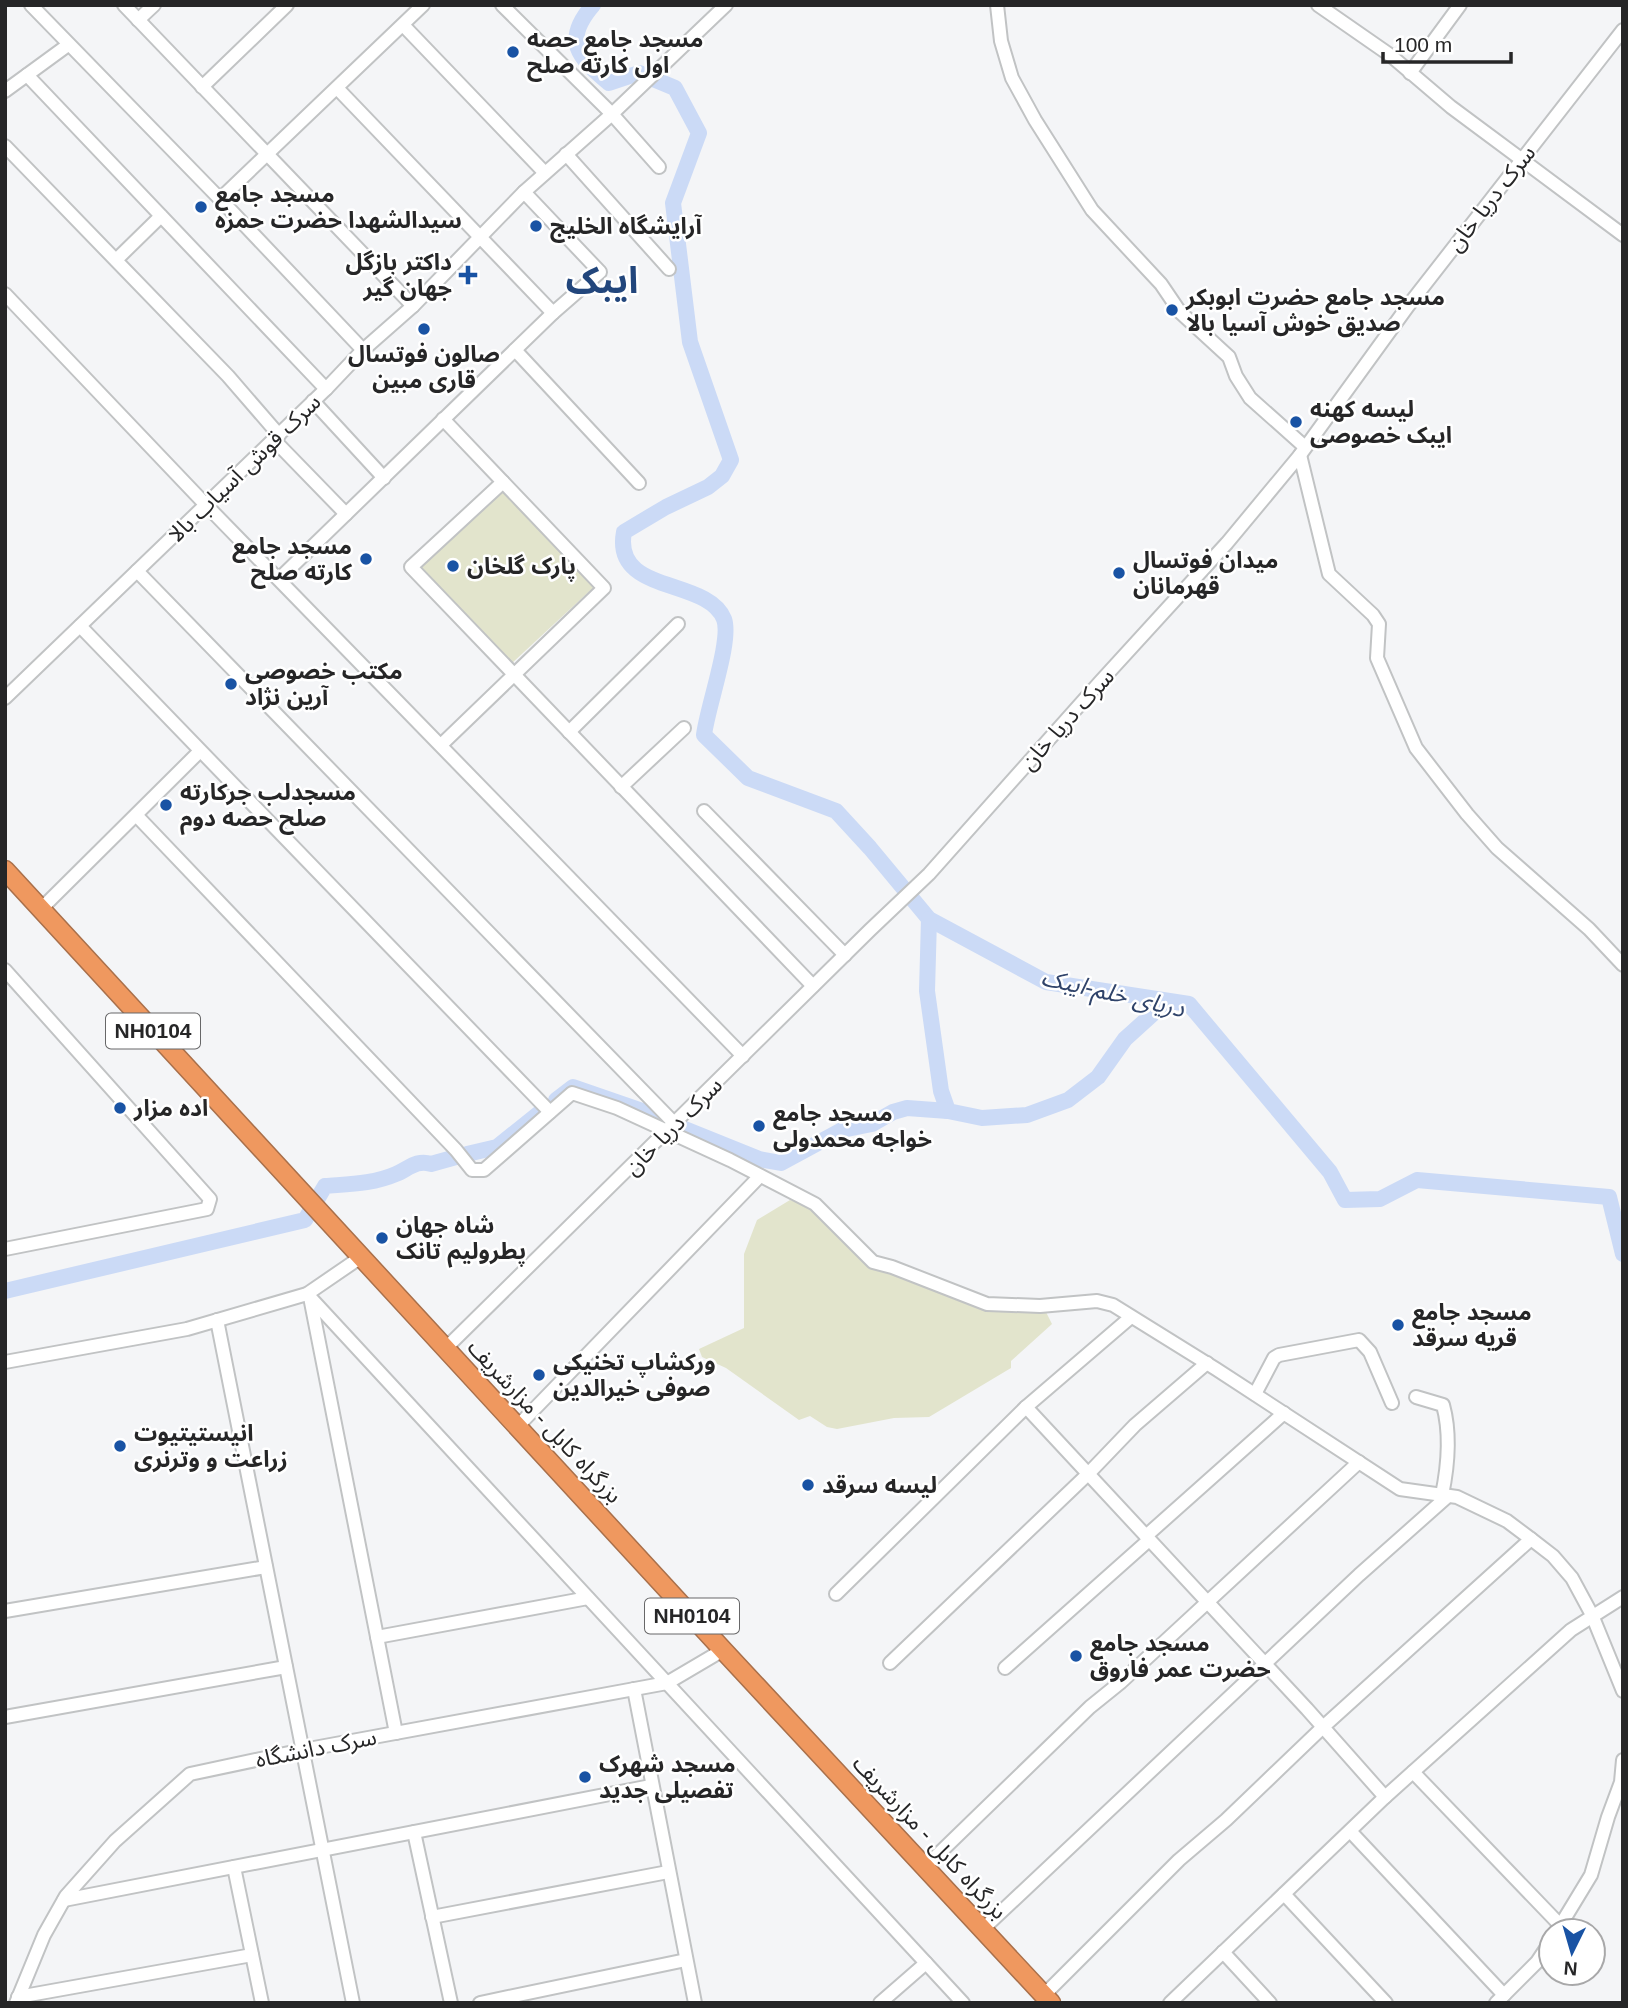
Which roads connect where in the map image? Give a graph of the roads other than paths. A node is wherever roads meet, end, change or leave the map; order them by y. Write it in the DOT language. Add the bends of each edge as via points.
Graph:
graph roads {
  1 [pos="31,5"];
  2 [pos="124,5"];
  3 [pos="154,5"];
  4 [pos="287,5"];
  5 [pos="423,5"];
  6 [pos="502,5"];
  7 [pos="726,5"];
  8 [pos="997,5"];
  9 [pos="1318,5"];
  10 [pos="1460,5"];
  11 [pos="138,20"];
  12 [pos="403,25"];
  13 [pos="1623,30"];
  14 [pos="68,45"];
  15 [pos="1410,73"];
  16 [pos="27,75"];
  17 [pos="202,87"];
  18 [pos="337,88"];
  19 [pos="6,89"];
  20 [pos="612,114"];
  21 [pos="5,146"];
  22 [pos="566,154"];
  23 [pos="267,155"];
  24 [pos="1522,158"];
  25 [pos="659,167"];
  26 [pos="545,173"];
  27 [pos="524,192"];
  28 [pos="220,199"];
  29 [pos="161,216"];
  30 [pos="1623,235"];
  31 [pos="480,239"];
  32 [pos="116,260"];
  33 [pos="670,269"];
  34 [pos="5,294"];
  35 [pos="413,306"];
  36 [pos="554,313"];
  37 [pos="363,350"];
  38 [pos="515,350"];
  39 [pos="326,389"];
  40 [pos="313,401"];
  41 [pos="443,419"];
  42 [pos="276,437"];
  43 [pos="1303,451"];
  44 [pos="384,478"];
  45 [pos="503,482"];
  46 [pos="639,483"];
  47 [pos="206,505"];
  48 [pos="346,514"];
  49 [pos="136,571"];
  50 [pos="279,579"];
  51 [pos="678,624"];
  52 [pos="80,626"];
  53 [pos="514,675"];
  54 [pos="5,698"];
  55 [pos="684,728"];
  56 [pos="569,732"];
  57 [pos="441,745"];
  58 [pos="200,751"];
  59 [pos="621,787"];
  60 [pos="704,811"];
  61 [pos="136,815"];
  62 [pos="5,870"];
  63 [pos="41,909"];
  64 [pos="845,954"];
  65 [pos="1623,965"];
  66 [pos="5,970"];
  67 [pos="813,986"];
  68 [pos="743,1056"];
  69 [pos="550,1112"];
  70 [pos="671,1128"];
  71 [pos="760,1176"];
  72 [pos="5,1249"];
  73 [pos="361,1257"];
  74 [pos="308,1296"];
  75 [pos="1131,1317"];
  76 [pos="217,1320"];
  77 [pos="445,1349"];
  78 [pos="5,1362"];
  79 [pos="1207,1363"];
  80 [pos="1255,1394"];
  81 [pos="1416,1397"];
  82 [pos="1392,1403"];
  83 [pos="1026,1407"];
  84 [pos="1284,1413"];
  85 [pos="517,1427"];
  86 [pos="1359,1462"];
  87 [pos="1088,1474"];
  88 [pos="1446,1495"];
  89 [pos="1147,1538"];
  90 [pos="1531,1539"];
  91 [pos="266,1567"];
  92 [pos="836,1594"];
  93 [pos="1623,1597"];
  94 [pos="588,1598"];
  95 [pos="1207,1602"];
  96 [pos="5,1611"];
  97 [pos="1591,1615"];
  98 [pos="377,1637"];
  99 [pos="723,1650"];
  100 [pos="890,1662"];
  101 [pos="1265,1665"];
  102 [pos="286,1667"];
  103 [pos="1005,1668"];
  104 [pos="667,1683"];
  105 [pos="634,1689"];
  106 [pos="1623,1691"];
  107 [pos="5,1717"];
  108 [pos="1323,1727"];
  109 [pos="396,1732"];
  110 [pos="303,1750"];
  111 [pos="1623,1760"];
  112 [pos="1413,1772"];
  113 [pos="651,1786"];
  114 [pos="1385,1797"];
  115 [pos="1350,1831"];
  116 [pos="414,1832"];
  117 [pos="323,1850"];
  118 [pos="234,1867"];
  119 [pos="925,1867"];
  120 [pos="668,1872"];
  121 [pos="1284,1894"];
  122 [pos="64,1899"];
  123 [pos="432,1916"];
  124 [pos="1549,1917"];
  125 [pos="1566,1917"];
  126 [pos="983,1929"];
  127 [pos="1223,1952"];
  128 [pos="252,1955"];
  129 [pos="686,1960"];
  130 [pos="926,1962"];
  131 [pos="1537,1962"];
  132 [pos="1048,1999"];
  133 [pos="1500,1999"];
  134 [pos="17,2000"];
  135 [pos="262,2003"];
  136 [pos="353,2003"];
  137 [pos="451,2003"];
  138 [pos="481,2003"];
  139 [pos="695,2003"];
  140 [pos="880,2003"];
  141 [pos="963,2003"];
  142 [pos="1170,2003"];
  143 [pos="1270,2003"];
  144 [pos="1386,2003"];
  1 -- 14 [label="street"];
  2 -- 11 [label="street"];
  3 -- 11 [label="street"];
  4 -- 17 [label="street"];
  5 -- 12 [label="street"];
  6 -- 20 [label="street"];
  7 -- 20 [label="street, سرک قوش آسیاب بالا"];
  8 -- 43 [label="street" via="1012,78 1092,210 1161,284 1180,312 1229,357 1250,398"];
  9 -- 15 [label="street"];
  10 -- 15 [label="street"];
  11 -- 17 [label="street"];
  12 -- 18 [label="street"];
  12 -- 26 [label="street"];
  13 -- 24 [label="street, سرک دریا خان"];
  14 -- 16 [label="street"];
  14 -- 28 [label="street"];
  15 -- 24 [label="street"];
  16 -- 19 [label="street"];
  16 -- 29 [label="street"];
  17 -- 23 [label="street"];
  18 -- 23 [label="street"];
  18 -- 31 [label="street"];
  20 -- 22 [label="street, سرک قوش آسیاب بالا"];
  20 -- 25 [label="street"];
  21 -- 32 [label="street"];
  22 -- 26 [label="street, سرک قوش آسیاب بالا"];
  22 -- 33 [label="street"];
  23 -- 28 [label="street"];
  23 -- 35 [label="street"];
  24 -- 30 [label="street"];
  24 -- 43 [label="street, سرک دریا خان"];
  26 -- 27 [label="street, سرک قوش آسیاب بالا"];
  27 -- 31 [label="street, سرک قوش آسیاب بالا"];
  27 -- 36 [label="street" via="600,272"];
  28 -- 37 [label="street"];
  29 -- 32 [label="street"];
  29 -- 39 [label="street"];
  31 -- 35 [label="street, سرک قوش آسیاب بالا"];
  31 -- 36 [label="street"];
  32 -- 42 [label="street" via="228,376"];
  34 -- 47 [label="street"];
  35 -- 37 [label="street, سرک قوش آسیاب بالا"];
  36 -- 38 [label="street"];
  37 -- 39 [label="street, سرک قوش آسیاب بالا"];
  38 -- 41 [label="street"];
  38 -- 46 [label="street"];
  39 -- 40 [label="street, سرک قوش آسیاب بالا"];
  40 -- 42 [label="street, سرک قوش آسیاب بالا"];
  40 -- 44 [label="street"];
  41 -- 44 [label="street"];
  41 -- 45 [label="street"];
  42 -- 47 [label="street, سرک قوش آسیاب بالا"];
  42 -- 48 [label="street"];
  43 -- 64 [label="street, سرک دریا خان" via="1227,543 929,874"];
  43 -- 65 [label="street" via="1329,574 1378,624 1377,658 1416,748 1497,848"];
  44 -- 48 [label="street"];
  45 -- 53 [label="street" via="604,587"];
  45 -- 53 [label="street" via="411,567"];
  47 -- 49 [label="street, سرک قوش آسیاب بالا"];
  47 -- 50 [label="street"];
  48 -- 50 [label="street"];
  49 -- 52 [label="street, سرک قوش آسیاب بالا"];
  49 -- 70 [label="street"];
  50 -- 57 [label="street"];
  51 -- 56 [label="street"];
  52 -- 54 [label="street, سرک قوش آسیاب بالا"];
  52 -- 58 [label="street"];
  53 -- 56 [label="street"];
  53 -- 57 [label="street"];
  55 -- 59 [label="street"];
  56 -- 59 [label="street"];
  57 -- 68 [label="street"];
  58 -- 61 [label="street"];
  58 -- 69 [label="street"];
  59 -- 67 [label="street"];
  60 -- 64 [label="street"];
  61 -- 63 [label="street"];
  61 -- 69 [label="street" via="472,1170 484,1170"];
  62 -- 63 [label="highway, بزرگراه کابل - مزارشریف / NH0104"];
  63 -- 73 [label="highway, بزرگراه کابل - مزارشریف / NH0104"];
  64 -- 67 [label="street, سرک دریا خان"];
  66 -- 72 [label="street" via="210,1204 207,1209"];
  67 -- 68 [label="street, سرک دریا خان"];
  68 -- 70 [label="street, سرک دریا خان"];
  69 -- 70 [label="street" via="572,1093"];
  70 -- 71 [label="street"];
  70 -- 77 [label="street, سرک دریا خان"];
  71 -- 75 [label="street" via="815,1204 873,1262 987,1304 1097,1301"];
  71 -- 85 [label="street"];
  73 -- 74 [label="street"];
  73 -- 77 [label="highway, بزرگراه کابل - مزارشریف / NH0104"];
  74 -- 76 [label="street"];
  74 -- 94 [label="street"];
  74 -- 98 [label="street"];
  75 -- 79 [label="street"];
  75 -- 83 [label="street"];
  76 -- 78 [label="street"];
  76 -- 91 [label="street"];
  77 -- 85 [label="highway, بزرگراه کابل - مزارشریف / NH0104"];
  79 -- 80 [label="street"];
  79 -- 87 [label="street"];
  80 -- 82 [label="street" via="1279,1355 1359,1340 1370,1352"];
  80 -- 84 [label="street"];
  81 -- 88 [label="street" via="1443,1405 1448,1436"];
  83 -- 87 [label="street"];
  83 -- 92 [label="street"];
  84 -- 86 [label="street"];
  84 -- 89 [label="street"];
  85 -- 99 [label="highway, بزرگراه کابل - مزارشریف / NH0104"];
  86 -- 88 [label="street" via="1400,1489"];
  86 -- 95 [label="street"];
  87 -- 89 [label="street"];
  87 -- 100 [label="street"];
  88 -- 90 [label="street" via="1507,1521"];
  88 -- 101 [label="street"];
  89 -- 95 [label="street"];
  89 -- 103 [label="street"];
  90 -- 97 [label="street" via="1572,1578"];
  90 -- 108 [label="street"];
  91 -- 96 [label="street"];
  91 -- 102 [label="street"];
  93 -- 97 [label="street"];
  94 -- 98 [label="street"];
  94 -- 104 [label="street"];
  95 -- 101 [label="street"];
  95 -- 119 [label="street" via="1090,1707"];
  97 -- 106 [label="street"];
  97 -- 112 [label="street"];
  98 -- 109 [label="street"];
  99 -- 104 [label="street, سرک دانشگاه"];
  99 -- 119 [label="highway, بزرگراه کابل - مزارشریف / NH0104"];
  101 -- 108 [label="street"];
  101 -- 126 [label="street"];
  102 -- 107 [label="street"];
  102 -- 110 [label="street"];
  104 -- 105 [label="street, سرک دانشگاه"];
  104 -- 130 [label="street"];
  105 -- 109 [label="street, سرک دانشگاه"];
  105 -- 113 [label="street"];
  108 -- 114 [label="street"];
  108 -- 132 [label="street" via="1179,1860"];
  109 -- 110 [label="street, سرک دانشگاه"];
  110 -- 117 [label="street"];
  110 -- 122 [label="street, سرک دانشگاه" via="190,1774 115,1841"];
  111 -- 125 [label="street" via="1621,1782 1591,1875"];
  112 -- 114 [label="street"];
  112 -- 124 [label="street"];
  113 -- 116 [label="street"];
  113 -- 120 [label="street"];
  114 -- 115 [label="street"];
  115 -- 121 [label="street"];
  115 -- 133 [label="street"];
  116 -- 117 [label="street"];
  116 -- 123 [label="street"];
  117 -- 118 [label="street"];
  117 -- 136 [label="street"];
  118 -- 122 [label="street"];
  118 -- 128 [label="street"];
  119 -- 126 [label="highway, بزرگراه کابل - مزارشریف / NH0104"];
  120 -- 123 [label="street"];
  120 -- 129 [label="street"];
  121 -- 127 [label="street"];
  121 -- 144 [label="street"];
  122 -- 134 [label="street, سرک دانشگاه"];
  123 -- 137 [label="street"];
  126 -- 132 [label="highway, بزرگراه کابل - مزارشریف / NH0104"];
  127 -- 142 [label="street"];
  127 -- 143 [label="street"];
  128 -- 134 [label="street"];
  128 -- 135 [label="street"];
  129 -- 138 [label="street"];
  129 -- 139 [label="street"];
  130 -- 140 [label="street"];
  130 -- 141 [label="street"];
  131 -- 133 [label="street"];
}
